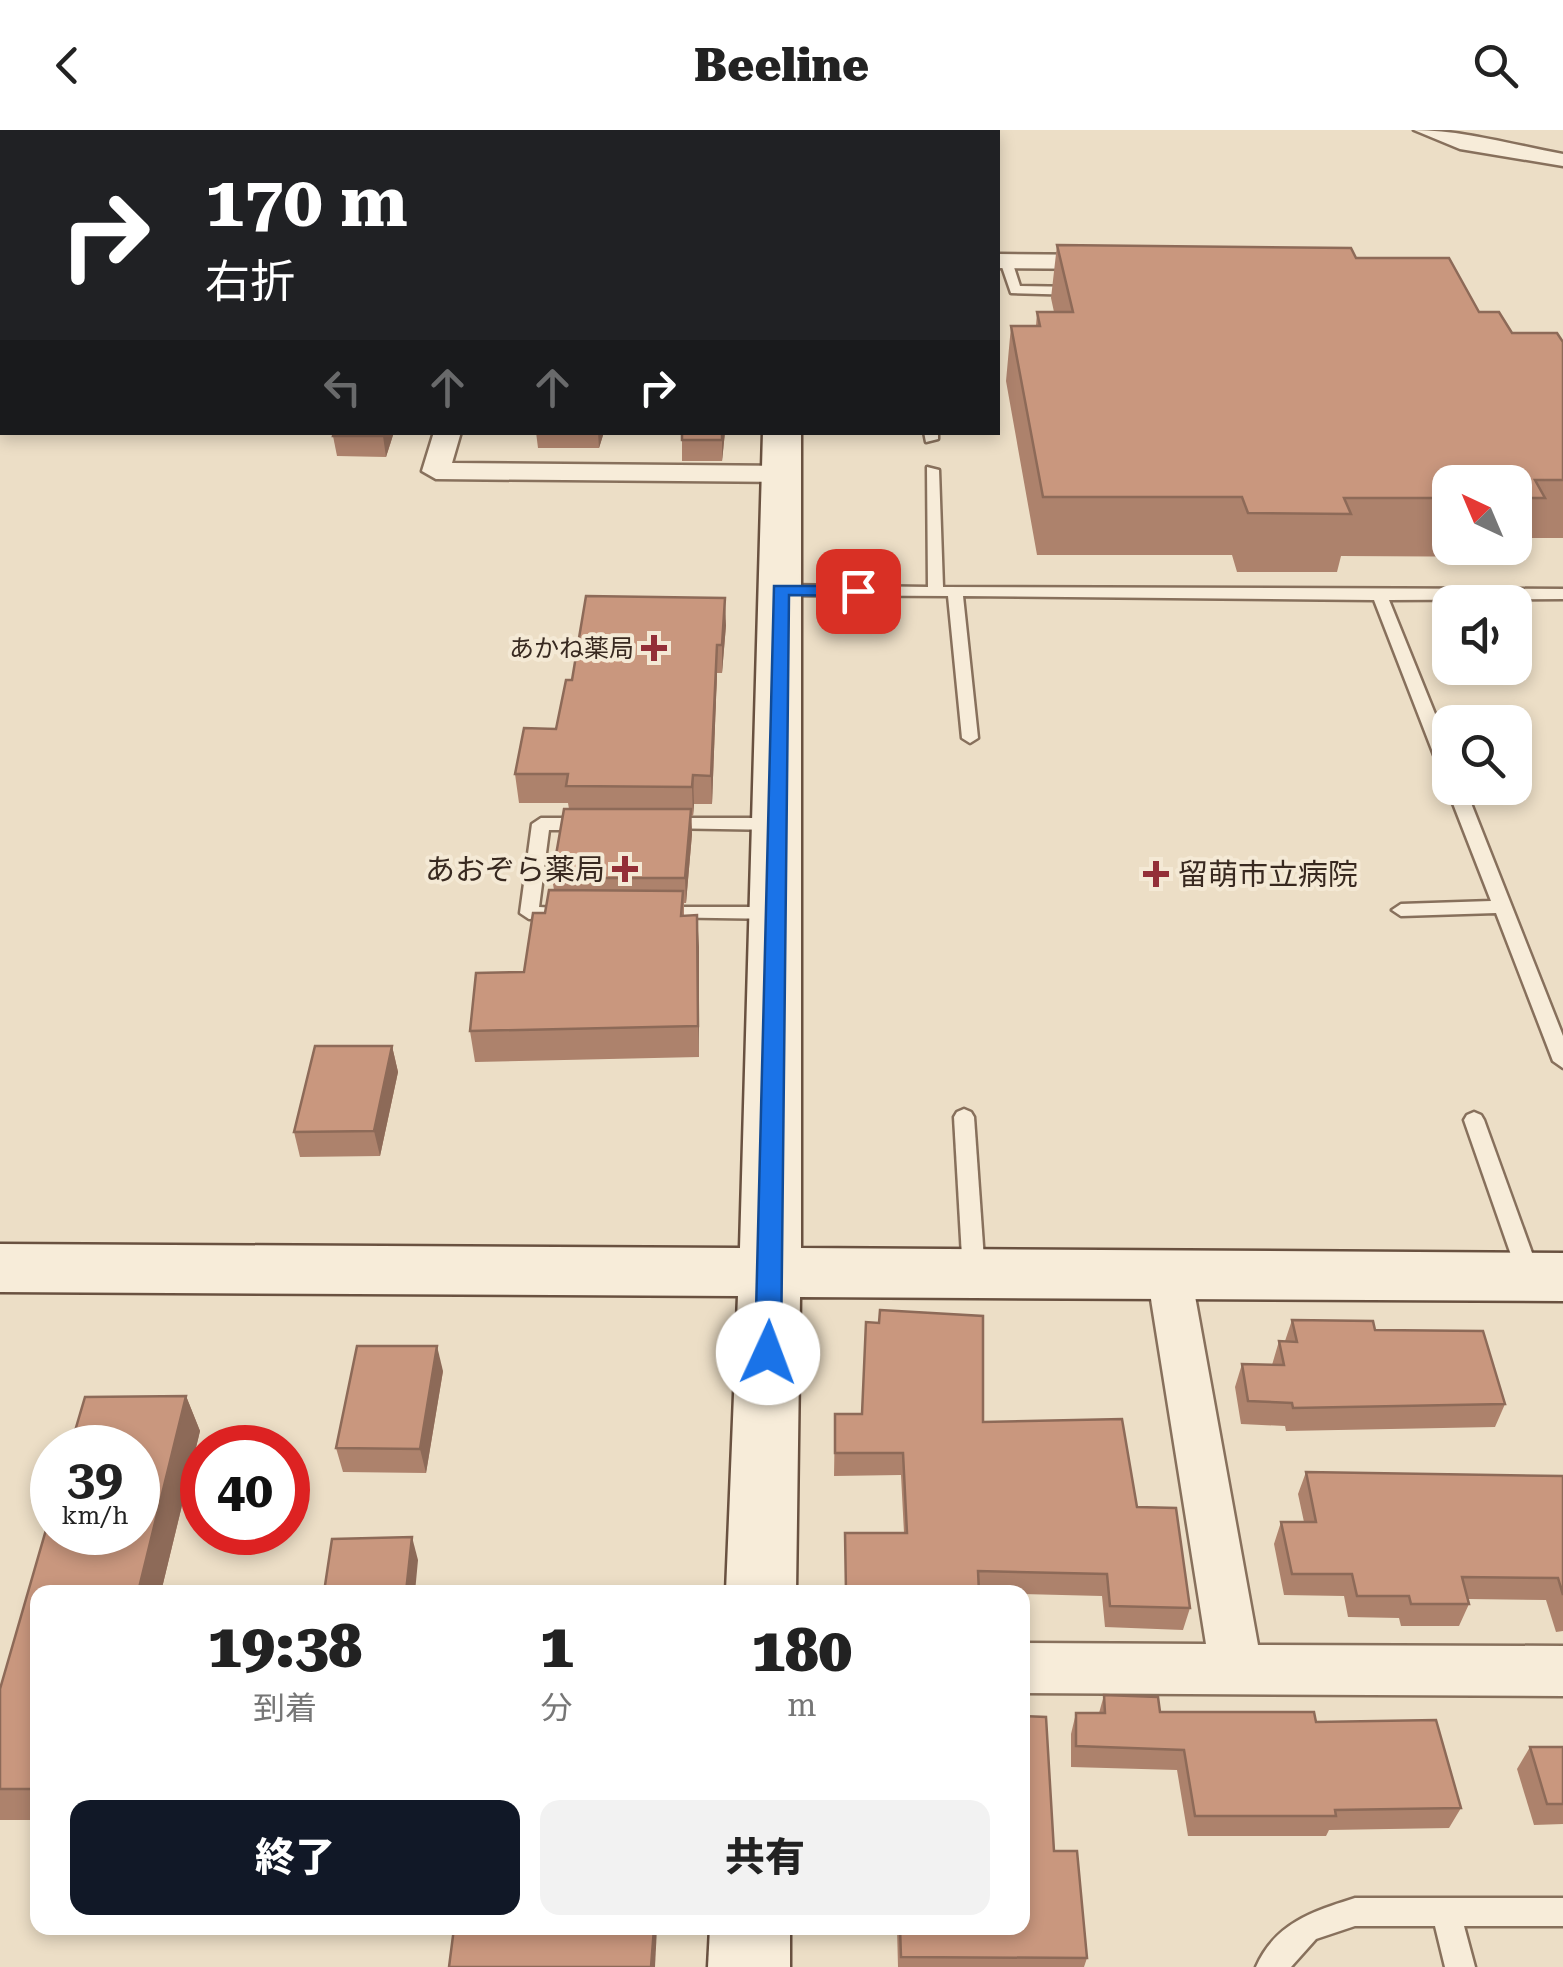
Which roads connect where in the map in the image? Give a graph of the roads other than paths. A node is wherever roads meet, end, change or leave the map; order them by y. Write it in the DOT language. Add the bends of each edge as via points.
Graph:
graph roads {
  1 [pos="1424,130"];
  2 [pos="1563,160"];
  3 [pos="1002,261"];
  4 [pos="1126,262"];
  5 [pos="1092,291"];
  6 [pos="447,435"];
  7 [pos="782,453"];
  8 [pos="932,470"];
  9 [pos="780,590"];
  10 [pos="936,592"];
  11 [pos="954,592"];
  12 [pos="1563,594"];
  13 [pos="1380,596"];
  14 [pos="1432,727"];
  15 [pos="970,738"];
  16 [pos="1463,805"];
  17 [pos="600,824"];
  18 [pos="639,824"];
  19 [pos="777,824"];
  20 [pos="1502,908"];
  21 [pos="1400,910"];
  22 [pos="586,913"];
  23 [pos="643,913"];
  24 [pos="776,913"];
  25 [pos="1563,1061"];
  26 [pos="964,1118"];
  27 [pos="1474,1120"];
  28 [pos="0,1268"];
  29 [pos="770,1273"];
  30 [pos="974,1274"];
  31 [pos="1169,1274"];
  32 [pos="1552,1284"];
  33 [pos="761,1585"];
  34 [pos="1030,1668"];
  35 [pos="1236,1669"];
  36 [pos="1563,1672"];
  37 [pos="1446,1911"];
  38 [pos="1563,1912"];
  39 [pos="750,1935"];
  40 [pos="749,1967"];
  41 [pos="1271,1967"];
  42 [pos="1460,1967"];
  1 -- 2 [label="street" via="1460,143"];
  3 -- 4 [label="street"];
  3 -- 5 [label="lane" via="1015,290"];
  6 -- 7 [label="street" via="436,471"];
  7 -- 9 [label="street"];
  8 -- 10 [label="lane"];
  9 -- 10 [label="lane"];
  9 -- 19 [label="street"];
  10 -- 11 [label="lane"];
  11 -- 13 [label="lane"];
  11 -- 15 [label="lane"];
  12 -- 13 [label="lane"];
  13 -- 14 [label="lane"];
  16 -- 20 [label="lane"];
  17 -- 22 [label="lane" via="541,824 528,913"];
  18 -- 19 [label="lane"];
  19 -- 24 [label="street"];
  20 -- 21 [label="lane"];
  20 -- 25 [label="lane"];
  23 -- 24 [label="lane"];
  24 -- 29 [label="street"];
  26 -- 30 [label="lane"];
  27 -- 32 [label="lane"];
  28 -- 29 [label="street"];
  29 -- 30 [label="street"];
  29 -- 33 [label="street"];
  30 -- 31 [label="street"];
  31 -- 32 [label="street"];
  31 -- 35 [label="street"];
  34 -- 35 [label="street"];
  35 -- 36 [label="street"];
  37 -- 38 [label="lane"];
  37 -- 41 [label="lane" via="1356,1912 1306,1928"];
  37 -- 42 [label="lane"];
  39 -- 40 [label="street"];
}
